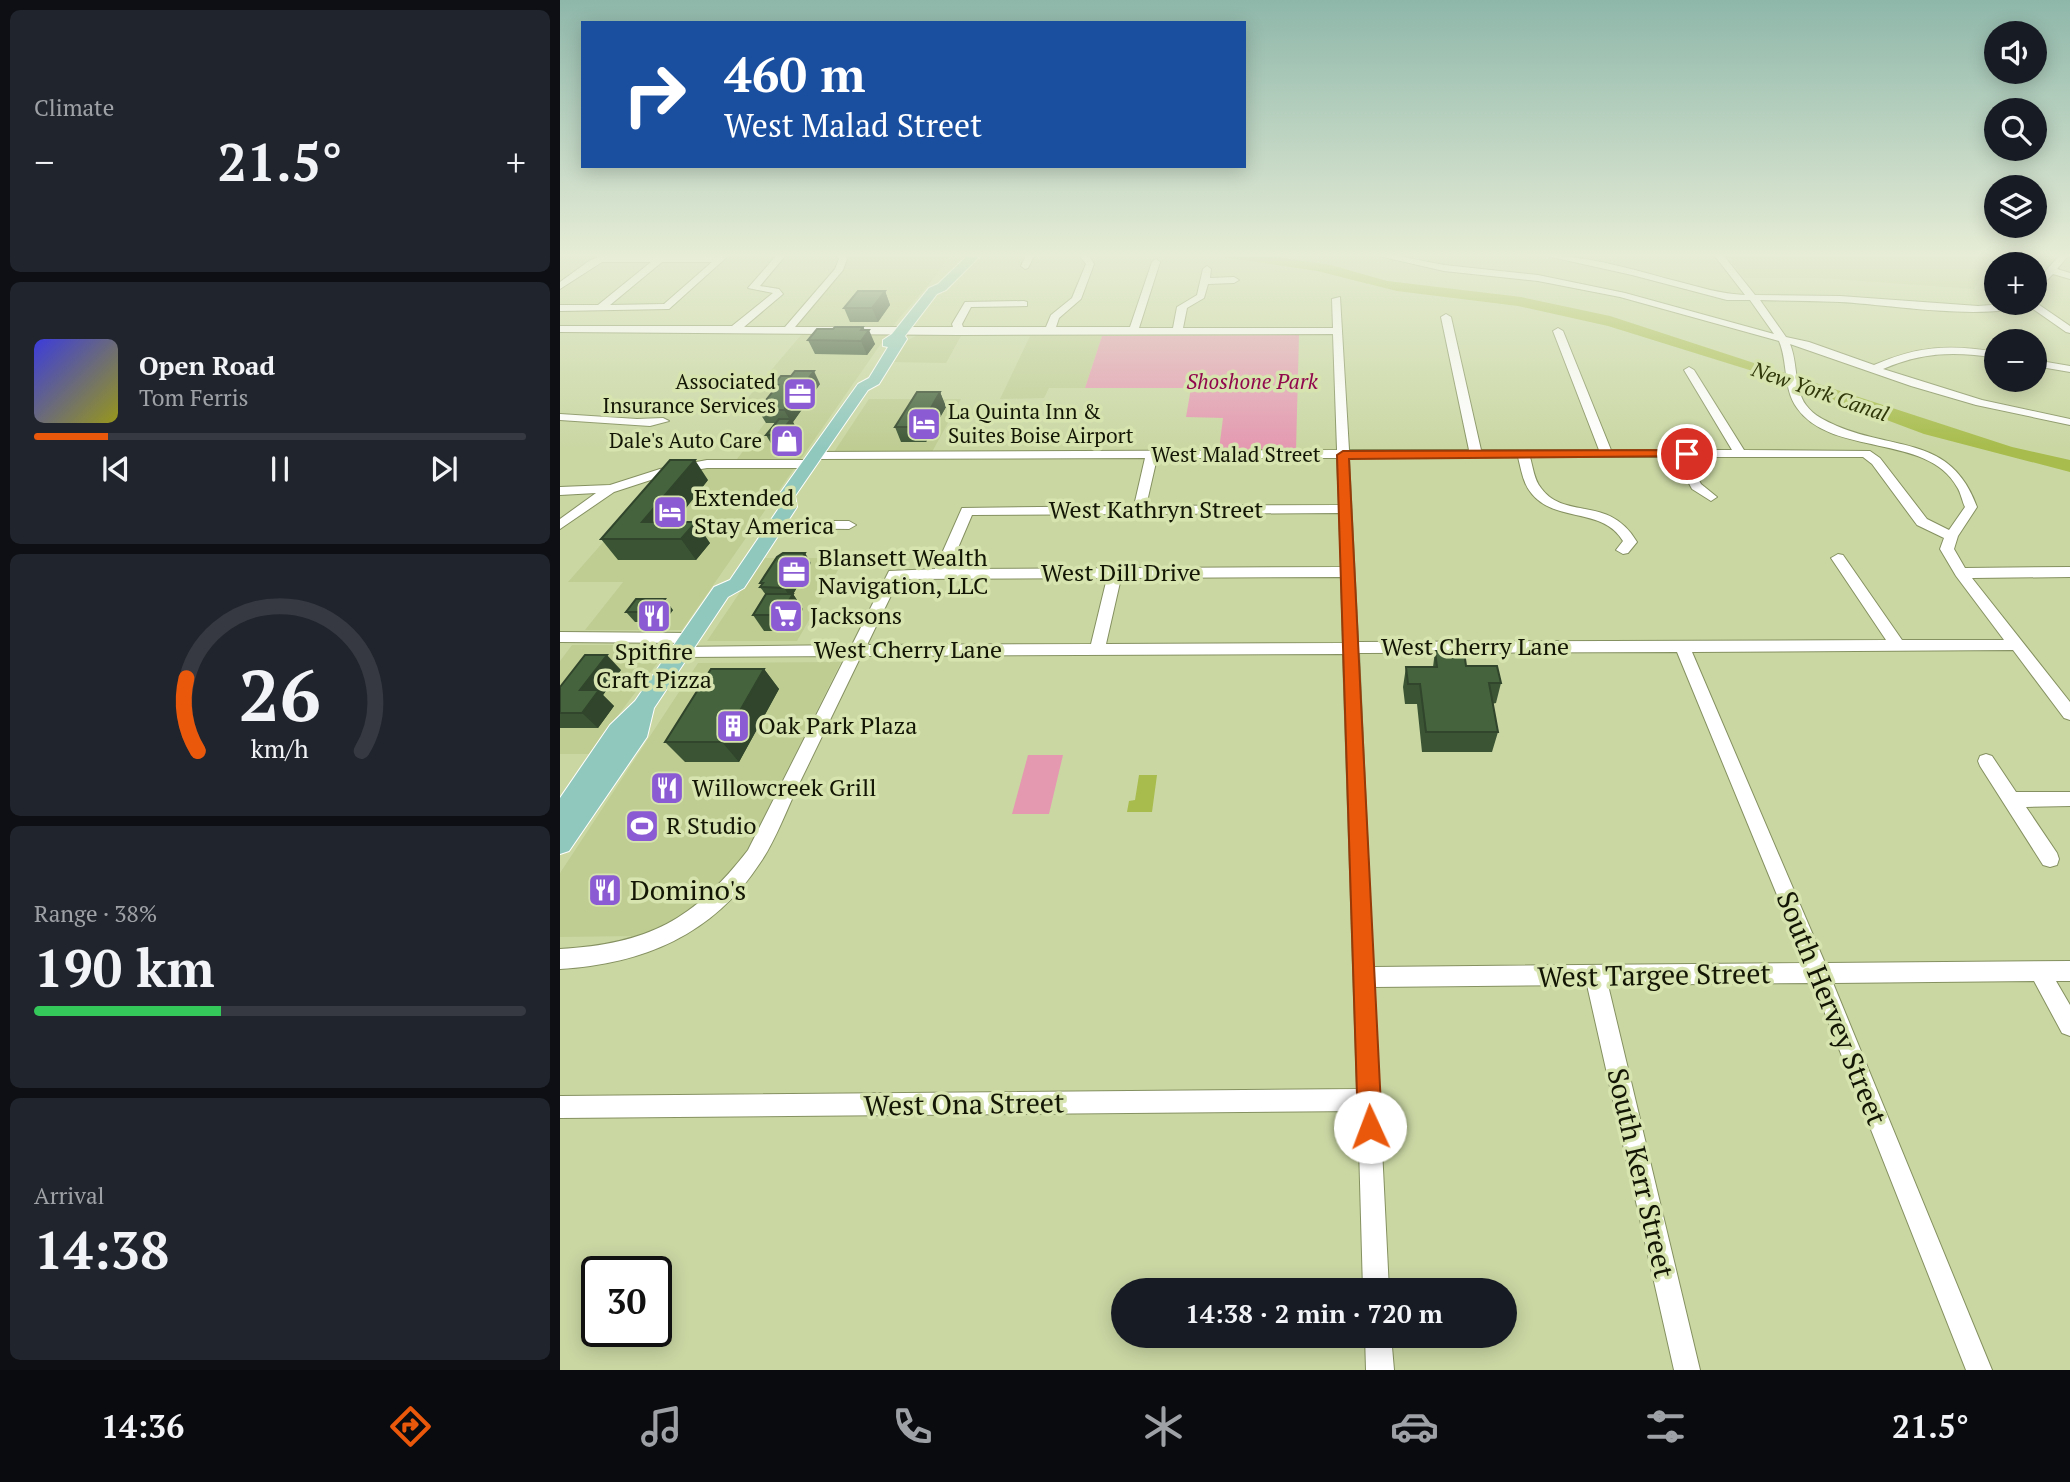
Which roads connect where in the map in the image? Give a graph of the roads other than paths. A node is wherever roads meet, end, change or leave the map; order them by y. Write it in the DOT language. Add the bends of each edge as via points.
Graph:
graph roads {
  1 [pos="746,320"];
  2 [pos="796,320"];
  3 [pos="910,320"];
  4 [pos="959,320"];
  5 [pos="1016,320"];
  6 [pos="1053,320"];
  7 [pos="1137,320"];
  8 [pos="1179,320"];
  9 [pos="1338,320"];
  10 [pos="1447,320"];
  11 [pos="1708,320"];
  12 [pos="1767,320"];
  13 [pos="2055,320"];
  14 [pos="560,329"];
  15 [pos="734,330"];
  16 [pos="787,330"];
  17 [pos="2070,330"];
  18 [pos="1338,331"];
  19 [pos="1558,331"];
  20 [pos="960,332"];
  21 [pos="1009,332"];
  22 [pos="1050,332"];
  23 [pos="1133,332"];
  24 [pos="1177,332"];
  25 [pos="899,333"];
  26 [pos="1781,338"];
  27 [pos="1984,353"];
  28 [pos="2047,365"];
  29 [pos="1874,369"];
  30 [pos="2070,369"];
  31 [pos="1689,370"];
  32 [pos="560,417"];
  33 [pos="663,421"];
  34 [pos="2070,422"];
  35 [pos="1740,453"];
  36 [pos="1476,454"];
  37 [pos="1523,454"];
  38 [pos="1607,454"];
  39 [pos="1679,454"];
  40 [pos="1152,455"];
  41 [pos="1343,455"];
  42 [pos="812,460"];
  43 [pos="611,489"];
  44 [pos="560,491"];
  45 [pos="788,496"];
  46 [pos="1711,497"];
  47 [pos="1345,509"];
  48 [pos="1139,510"];
  49 [pos="560,525"];
  50 [pos="776,525"];
  51 [pos="849,525"];
  52 [pos="1951,536"];
  53 [pos="1623,550"];
  54 [pos="1838,558"];
  55 [pos="1348,572"];
  56 [pos="2070,572"];
  57 [pos="940,573"];
  58 [pos="1115,573"];
  59 [pos="1961,573"];
  60 [pos="721,592"];
  61 [pos="560,637"];
  62 [pos="685,644"];
  63 [pos="2017,645"];
  64 [pos="1682,646"];
  65 [pos="1898,646"];
  66 [pos="1351,648"];
  67 [pos="1097,649"];
  68 [pos="856,650"];
  69 [pos="643,707"];
  70 [pos="2070,714"];
  71 [pos="1986,761"];
  72 [pos="2070,799"];
  73 [pos="2012,800"];
  74 [pos="560,817"];
  75 [pos="560,843"];
  76 [pos="2050,859"];
  77 [pos="560,959"];
  78 [pos="2039,971"];
  79 [pos="2070,971"];
  80 [pos="1819,973"];
  81 [pos="1595,975"];
  82 [pos="1364,977"];
  83 [pos="2070,1025"];
  84 [pos="1369,1100"];
  85 [pos="560,1107"];
  86 [pos="1376,1278"];
  87 [pos="1379,1348"];
  88 [pos="1380,1370"];
  89 [pos="1687,1370"];
  90 [pos="1979,1370"];
  1 -- 15 [label="street"];
  2 -- 16 [label="street"];
  3 -- 25 [label="main road"];
  4 -- 20 [label="street"];
  5 -- 21 [label="street"];
  6 -- 22 [label="street"];
  7 -- 23 [label="street"];
  8 -- 24 [label="street"];
  9 -- 18 [label="street"];
  10 -- 36 [label="street"];
  11 -- 26 [label="street"];
  12 -- 26 [label="street"];
  13 -- 17 [label="street"];
  14 -- 15 [label="street"];
  15 -- 16 [label="street"];
  16 -- 25 [label="street"];
  18 -- 24 [label="street"];
  18 -- 41 [label="street"];
  19 -- 38 [label="street"];
  20 -- 21 [label="street"];
  20 -- 25 [label="street"];
  21 -- 22 [label="street"];
  22 -- 23 [label="street"];
  23 -- 24 [label="street"];
  25 -- 42 [label="main road" via="900,339 874,381 863,387"];
  26 -- 29 [label="street"];
  26 -- 52 [label="street" via="1799,406 1821,423 1920,454 1955,475 1968,492 1971,507"];
  27 -- 29 [label="street" via="1925,349"];
  28 -- 30 [label="street"];
  29 -- 34 [label="street" via="1980,403"];
  31 -- 35 [label="street"];
  32 -- 33 [label="street"];
  35 -- 39 [label="street, West Malad Street"];
  35 -- 52 [label="street, West Malad Street" via="1867,454 1922,522"];
  36 -- 37 [label="street, West Malad Street"];
  36 -- 41 [label="street, West Malad Street"];
  37 -- 38 [label="street, West Malad Street"];
  37 -- 53 [label="street" via="1538,493 1558,506 1613,521 1630,542"];
  38 -- 39 [label="street, West Malad Street"];
  39 -- 46 [label="street" via="1696,486"];
  40 -- 41 [label="street, West Malad Street"];
  40 -- 42 [label="street, West Malad Street"];
  40 -- 48 [label="street"];
  41 -- 47 [label="street"];
  42 -- 43 [label="street, West Malad Street" via="685,467"];
  42 -- 45 [label="main road"];
  43 -- 44 [label="street, West Malad Street"];
  43 -- 49 [label="street"];
  45 -- 50 [label="main road" via="788,508"];
  45 -- 60 [label="main road" via="760,524 721,583"];
  47 -- 48 [label="street, West Kathryn Street"];
  47 -- 55 [label="street"];
  48 -- 57 [label="street, West Kathryn Street" via="967,511"];
  50 -- 51 [label="street"];
  50 -- 60 [label="main road" via="737,584"];
  52 -- 59 [label="street" via="1947,550"];
  54 -- 65 [label="street"];
  55 -- 58 [label="street, West Dill Drive"];
  55 -- 66 [label="street"];
  56 -- 59 [label="street"];
  57 -- 58 [label="street, West Dill Drive"];
  57 -- 68 [label="street, West Dill Drive" via="894,574"];
  58 -- 67 [label="street"];
  59 -- 63 [label="street"];
  60 -- 62 [label="main road"];
  61 -- 62 [label="street, West Cherry Lane"];
  62 -- 68 [label="street, West Cherry Lane"];
  62 -- 69 [label="main road"];
  63 -- 65 [label="street, West Cherry Lane"];
  63 -- 70 [label="street"];
  64 -- 65 [label="street, West Cherry Lane"];
  64 -- 66 [label="street, West Cherry Lane"];
  64 -- 80 [label="street, South Hervey Street"];
  66 -- 67 [label="street, West Cherry Lane"];
  66 -- 82 [label="street"];
  67 -- 68 [label="street, West Cherry Lane"];
  68 -- 77 [label="street" via="755,856 738,880 691,922 645,946 619,954"];
  69 -- 74 [label="main road" via="618,731"];
  69 -- 75 [label="main road" via="639,731"];
  71 -- 73 [label="street"];
  72 -- 73 [label="street"];
  73 -- 76 [label="street"];
  78 -- 79 [label="street, West Targee Street"];
  78 -- 80 [label="street, West Targee Street"];
  78 -- 83 [label="street"];
  80 -- 81 [label="street, West Targee Street"];
  80 -- 90 [label="street, South Hervey Street"];
  81 -- 82 [label="street, West Targee Street"];
  81 -- 89 [label="street, South Kerr Street"];
  82 -- 84 [label="street"];
  84 -- 85 [label="street, West Ona Street"];
  84 -- 86 [label="street"];
  87 -- 88 [label="street"];
}
